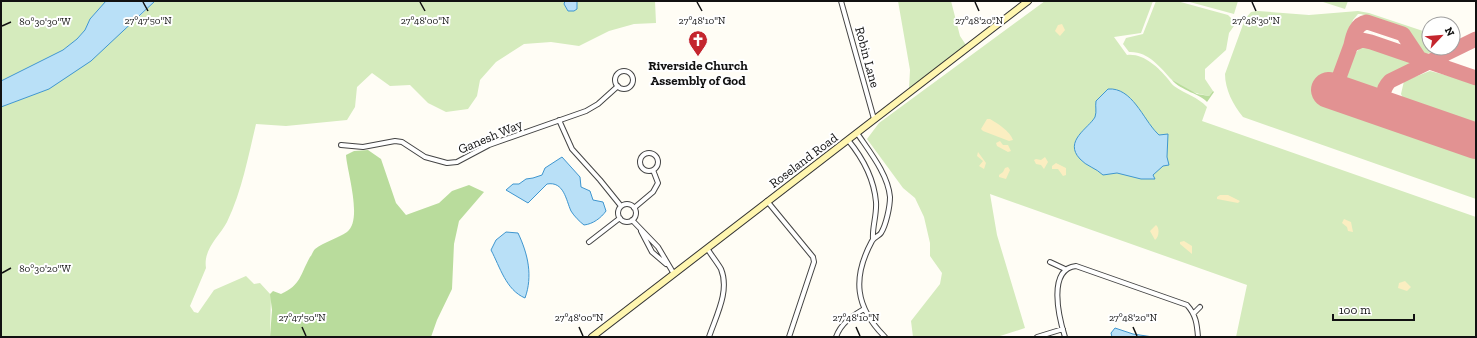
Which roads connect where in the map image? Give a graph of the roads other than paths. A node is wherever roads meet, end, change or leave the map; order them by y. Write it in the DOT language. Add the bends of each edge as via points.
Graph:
graph roads {
  1 [pos="842,1"];
  2 [pos="1028,1"];
  3 [pos="618,86"];
  4 [pos="874,119"];
  5 [pos="559,120"];
  6 [pos="857,133"];
  7 [pos="848,140"];
  8 [pos="341,146"];
  9 [pos="874,160"];
  10 [pos="865,165"];
  11 [pos="653,170"];
  12 [pos="767,201"];
  13 [pos="621,206"];
  14 [pos="634,208"];
  15 [pos="620,218"];
  16 [pos="632,220"];
  17 [pos="640,229"];
  18 [pos="873,239"];
  19 [pos="589,242"];
  20 [pos="654,242"];
  21 [pos="648,246"];
  22 [pos="707,248"];
  23 [pos="662,253"];
  24 [pos="657,256"];
  25 [pos="1050,262"];
  26 [pos="666,264"];
  27 [pos="1065,269"];
  28 [pos="674,274"];
  29 [pos="1200,307"];
  30 [pos="864,309"];
  31 [pos="1194,313"];
  32 [pos="1063,329"];
  33 [pos="592,337"];
  34 [pos="709,337"];
  35 [pos="789,337"];
  36 [pos="836,337"];
  37 [pos="885,337"];
  38 [pos="1036,337"];
  39 [pos="1066,337"];
  40 [pos="1198,337"];
  1 -- 4 [label="street, Robin Lane"];
  2 -- 4 [label="main road, Roseland Road"];
  3 -- 3 [label="street, Ganesh Way" via="626,89 630,87 633,79 631,75 619,73 616,78"];
  3 -- 5 [label="street, Ganesh Way" via="586,111"];
  4 -- 6 [label="main road, Roseland Road"];
  5 -- 8 [label="street, Ganesh Way" via="489,145 457,162 425,157 402,142 395,141 363,147"];
  5 -- 13 [label="street" via="572,149"];
  6 -- 7 [label="main road, Roseland Road"];
  6 -- 9 [label="street"];
  7 -- 10 [label="street"];
  7 -- 12 [label="main road, Roseland Road"];
  9 -- 10 [label="street"];
  9 -- 18 [label="street" via="885,180 890,198 881,233"];
  10 -- 18 [label="street" via="876,202"];
  11 -- 11 [label="street" via="658,160 652,153 646,153 641,159 641,165 646,170"];
  11 -- 14 [label="street" via="658,183 653,192"];
  12 -- 22 [label="main road, Roseland Road"];
  12 -- 35 [label="street" via="813,257 814,262"];
  13 -- 14 [label="street" via="628,204"];
  13 -- 15 [label="street"];
  14 -- 16 [label="street" via="636,213"];
  15 -- 16 [label="street" via="626,222"];
  15 -- 19 [label="street"];
  16 -- 17 [label="street"];
  17 -- 20 [label="street"];
  17 -- 21 [label="street"];
  18 -- 30 [label="street" via="859,274 859,296"];
  20 -- 21 [label="street"];
  20 -- 23 [label="street"];
  21 -- 24 [label="street"];
  22 -- 28 [label="main road, Roseland Road"];
  22 -- 34 [label="street" via="720,269 724,283 723,297"];
  23 -- 24 [label="street"];
  23 -- 26 [label="street"];
  24 -- 26 [label="street"];
  25 -- 27 [label="street"];
  26 -- 28 [label="street"];
  27 -- 31 [label="street" via="1076,266 1187,305"];
  27 -- 32 [label="street" via="1058,288 1057,303"];
  28 -- 33 [label="main road, Roseland Road"];
  29 -- 31 [label="street"];
  30 -- 36 [label="street" via="848,319"];
  30 -- 37 [label="street" via="873,325"];
  31 -- 40 [label="street"];
  32 -- 38 [label="street"];
  32 -- 39 [label="street"];
}
